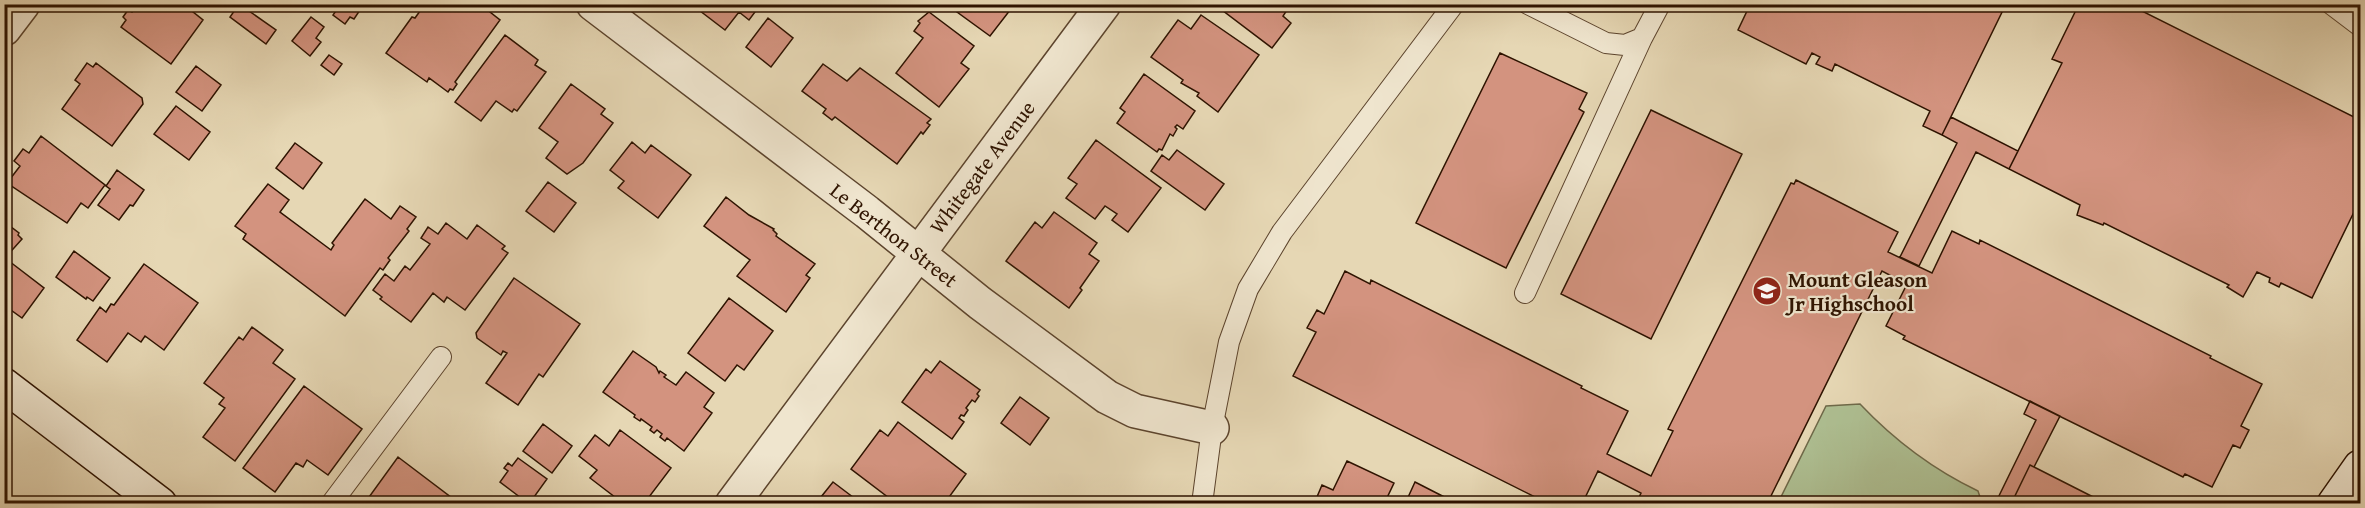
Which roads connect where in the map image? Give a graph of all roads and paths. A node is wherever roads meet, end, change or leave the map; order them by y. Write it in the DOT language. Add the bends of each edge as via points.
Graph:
graph roads {
  1 [pos="23,4"];
  2 [pos="593,4"];
  3 [pos="1104,4"];
  4 [pos="1454,4"];
  5 [pos="1528,4"];
  6 [pos="1660,4"];
  7 [pos="2331,4"];
  8 [pos="2361,26"];
  9 [pos="4,29"];
  10 [pos="1642,38"];
  11 [pos="918,253"];
  12 [pos="1525,293"];
  13 [pos="441,357"];
  14 [pos="4,385"];
  15 [pos="1212,428"];
  16 [pos="2361,467"];
  17 [pos="160,504"];
  18 [pos="331,504"];
  19 [pos="732,504"];
  20 [pos="1202,504"];
  21 [pos="2334,504"];
  1 -- 9 [label="street"];
  2 -- 11 [label="street, Le Berthon Street"];
  3 -- 11 [label="street, Whitegate Avenue"];
  4 -- 15 [label="lane" via="1263,261 1229,342"];
  5 -- 10 [label="lane" via="1606,43 1625,45"];
  6 -- 10 [label="lane"];
  7 -- 8 [label="lane"];
  10 -- 12 [label="lane"];
  11 -- 15 [label="street, Le Berthon Street" via="1107,397 1135,411"];
  11 -- 19 [label="street, Whitegate Avenue"];
  13 -- 18 [label="lane"];
  14 -- 17 [label="street"];
  15 -- 20 [label="lane"];
  16 -- 21 [label="street"];
}
